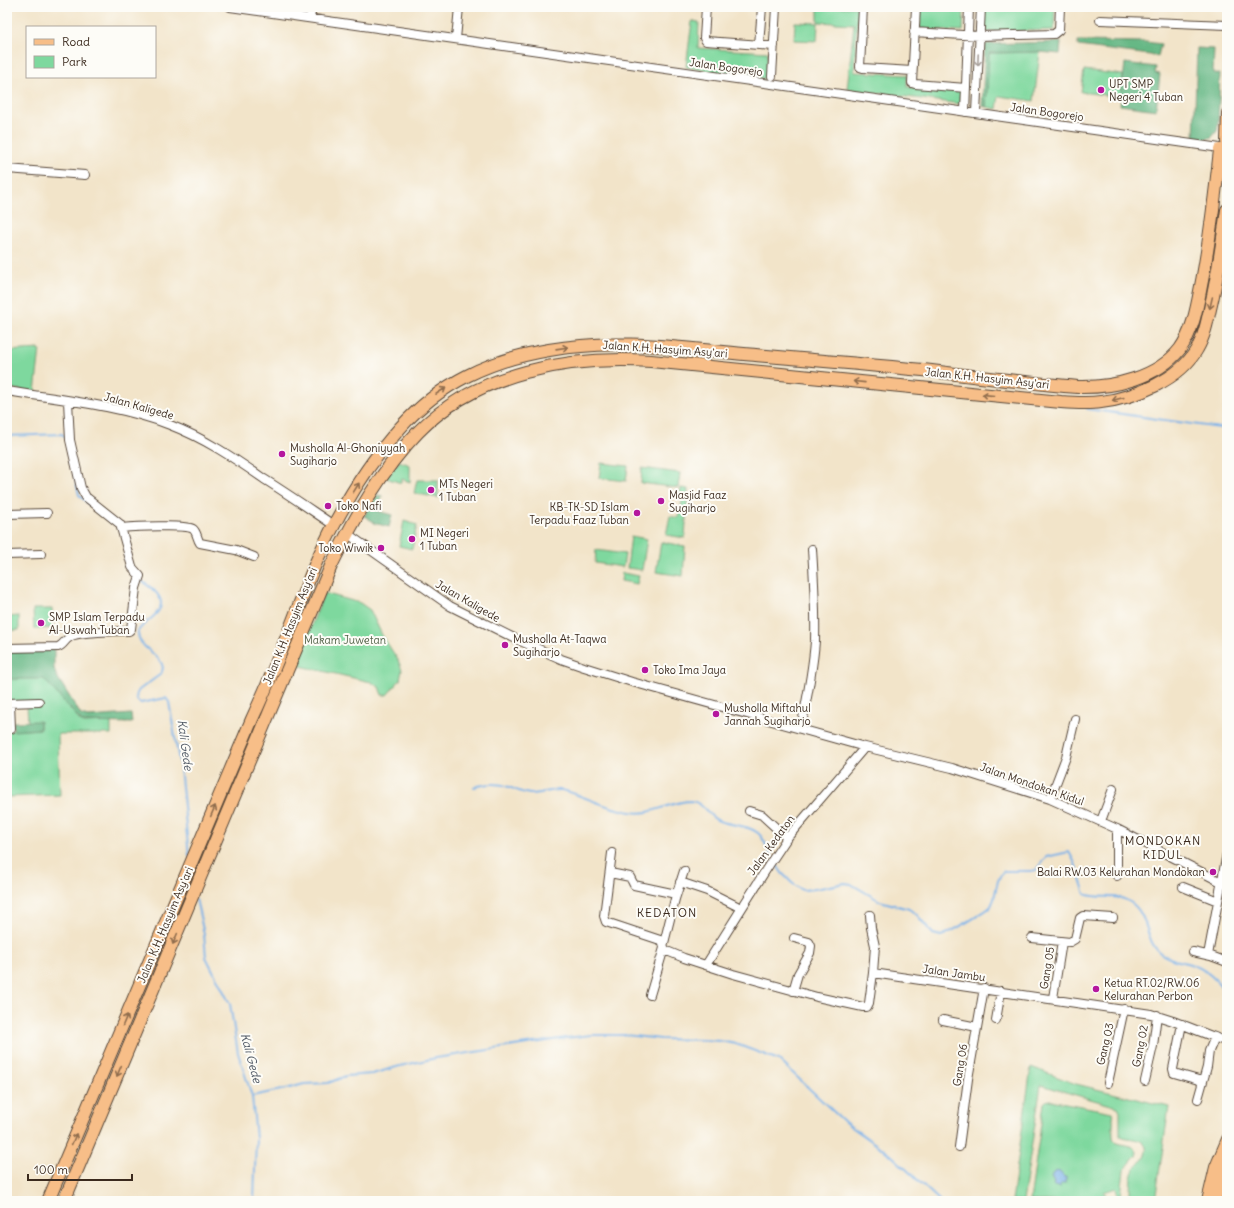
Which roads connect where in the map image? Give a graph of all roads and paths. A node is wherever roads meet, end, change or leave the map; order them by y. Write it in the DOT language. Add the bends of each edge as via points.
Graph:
graph roads {
  1 [pos="230,7"];
  2 [pos="312,7"];
  3 [pos="459,7"];
  4 [pos="706,7"];
  5 [pos="762,7"];
  6 [pos="776,7"];
  7 [pos="863,7"];
  8 [pos="916,7"];
  9 [pos="969,7"];
  10 [pos="980,7"];
  11 [pos="1060,7"];
  12 [pos="310,18"];
  13 [pos="1100,20"];
  14 [pos="1227,25"];
  15 [pos="914,32"];
  16 [pos="968,35"];
  17 [pos="979,36"];
  18 [pos="456,39"];
  19 [pos="759,45"];
  20 [pos="774,46"];
  21 [pos="912,71"];
  22 [pos="772,76"];
  23 [pos="966,88"];
  24 [pos="965,112"];
  25 [pos="976,113"];
  26 [pos="1227,113"];
  27 [pos="1224,148"];
  28 [pos="7,169"];
  29 [pos="85,175"];
  30 [pos="1227,210"];
  31 [pos="649,346"];
  32 [pos="752,355"];
  33 [pos="730,369"];
  34 [pos="1140,376"];
  35 [pos="841,380"];
  36 [pos="1146,390"];
  37 [pos="7,391"];
  38 [pos="68,401"];
  39 [pos="47,513"];
  40 [pos="7,514"];
  41 [pos="334,526"];
  42 [pos="121,528"];
  43 [pos="348,534"];
  44 [pos="812,549"];
  45 [pos="41,554"];
  46 [pos="7,555"];
  47 [pos="254,557"];
  48 [pos="314,604"];
  49 [pos="7,648"];
  50 [pos="270,678"];
  51 [pos="39,702"];
  52 [pos="9,703"];
  53 [pos="1075,719"];
  54 [pos="801,728"];
  55 [pos="11,729"];
  56 [pos="865,747"];
  57 [pos="1113,789"];
  58 [pos="1050,799"];
  59 [pos="749,811"];
  60 [pos="1101,821"];
  61 [pos="1117,829"];
  62 [pos="787,838"];
  63 [pos="612,853"];
  64 [pos="1227,853"];
  65 [pos="684,870"];
  66 [pos="610,873"];
  67 [pos="1117,876"];
  68 [pos="680,882"];
  69 [pos="1224,884"];
  70 [pos="1183,887"];
  71 [pos="676,894"];
  72 [pos="1218,901"];
  73 [pos="741,908"];
  74 [pos="870,915"];
  75 [pos="1113,918"];
  76 [pos="794,938"];
  77 [pos="1032,938"];
  78 [pos="1062,942"];
  79 [pos="664,945"];
  80 [pos="1193,952"];
  81 [pos="1208,955"];
  82 [pos="1227,962"];
  83 [pos="706,965"];
  84 [pos="873,973"];
  85 [pos="984,988"];
  86 [pos="793,991"];
  87 [pos="1001,991"];
  88 [pos="650,995"];
  89 [pos="1053,998"];
  90 [pos="1124,1009"];
  91 [pos="1157,1015"];
  92 [pos="943,1020"];
  93 [pos="996,1020"];
  94 [pos="1182,1024"];
  95 [pos="977,1027"];
  96 [pos="1215,1037"];
  97 [pos="1227,1042"];
  98 [pos="1145,1081"];
  99 [pos="1202,1081"];
  100 [pos="1108,1083"];
  101 [pos="1198,1099"];
  102 [pos="1227,1139"];
  103 [pos="959,1146"];
  104 [pos="1227,1157"];
  105 [pos="66,1197"];
  106 [pos="48,1201"];
  107 [pos="56,1201"];
  108 [pos="1207,1201"];
  109 [pos="1216,1201"];
  1 -- 12 [label="street, Jalan Bogorejo"];
  2 -- 12 [label="street"];
  3 -- 18 [label="street"];
  4 -- 19 [label="street" via="706,42"];
  5 -- 19 [label="street"];
  6 -- 20 [label="street"];
  7 -- 21 [label="street" via="860,67"];
  8 -- 15 [label="street"];
  9 -- 16 [label="street"];
  10 -- 17 [label="street"];
  11 -- 17 [label="street" via="1057,33"];
  12 -- 18 [label="street, Jalan Bogorejo"];
  13 -- 14 [label="street"];
  15 -- 16 [label="street"];
  15 -- 21 [label="street"];
  16 -- 17 [label="street"];
  16 -- 23 [label="street"];
  17 -- 25 [label="street, one-way"];
  18 -- 24 [label="street, Jalan Bogorejo"];
  19 -- 20 [label="street"];
  20 -- 22 [label="street"];
  21 -- 23 [label="street" via="911,80 914,84"];
  23 -- 24 [label="street"];
  24 -- 25 [label="street, Jalan Bogorejo"];
  25 -- 27 [label="street, Jalan Bogorejo"];
  26 -- 27 [label="main road"];
  27 -- 34 [label="highway, Jalan K.H. Hasyim Asy'ari" via="1198,300 1187,338 1176,354"];
  28 -- 29 [label="street"];
  30 -- 36 [label="highway, Jalan K.H. Hasyim Asy'ari, one-way" via="1212,302 1199,345 1183,366"];
  31 -- 32 [label="highway, Jalan K.H. Hasyim Asy'ari"];
  31 -- 33 [label="highway" via="655,352 739,363 738,367"];
  41 -- 31 [label="highway, Jalan K.H. Hasyim Asy'ari, one-way" via="365,474 389,441 424,404 453,383 495,363 543,351 602,344"];
  32 -- 34 [label="highway, Jalan K.H. Hasyim Asy'ari" via="1078,387 1107,386"];
  32 -- 35 [label="highway" via="746,358 746,363 828,372"];
  33 -- 35 [label="highway, Jalan K.H. Hasyim Asy'ari"];
  33 -- 43 [label="highway, Jalan K.H. Hasyim Asy'ari" via="652,361 601,360 542,368 486,386 444,409 418,432 383,475"];
  34 -- 36 [label="highway"];
  36 -- 35 [label="highway, Jalan K.H. Hasyim Asy'ari, one-way" via="1112,400 1080,403"];
  37 -- 38 [label="street, Jalan Kaligede"];
  38 -- 41 [label="street, Jalan Kaligede" via="133,413 187,432 230,456"];
  38 -- 42 [label="street" via="70,440 80,488 86,497 116,520"];
  39 -- 40 [label="street"];
  41 -- 50 [label="highway, Jalan K.H. Hasyim Asy'ari" via="311,575"];
  42 -- 47 [label="street" via="190,528 194,530 200,543 236,550"];
  42 -- 49 [label="street" via="132,567 140,575 131,629 71,636 58,647"];
  43 -- 48 [label="highway, Jalan K.H. Hasyim Asy'ari"];
  43 -- 54 [label="street, Jalan Kaligede" via="450,606 529,645 584,667"];
  44 -- 54 [label="street" via="815,642"];
  45 -- 46 [label="street"];
  48 -- 50 [label="highway" via="304,613 275,685 270,685"];
  48 -- 105 [label="highway, Jalan K.H. Hasyim Asy'ari, one-way"];
  106 -- 50 [label="highway, Jalan K.H. Hasyim Asy'ari, one-way"];
  51 -- 52 [label="street"];
  52 -- 55 [label="street"];
  53 -- 58 [label="street" via="1066,757"];
  54 -- 56 [label="street, Jalan Kaligede"];
  56 -- 58 [label="street, Jalan Mondokan Kidul" via="952,768"];
  56 -- 62 [label="street, Jalan Kedaton"];
  57 -- 60 [label="street"];
  58 -- 60 [label="street, Jalan Mondokan Kidul"];
  59 -- 62 [label="street" via="762,815"];
  60 -- 61 [label="street, Jalan Mondokan Kidul"];
  61 -- 67 [label="street"];
  61 -- 69 [label="street, Jalan Mondokan Kidul"];
  62 -- 73 [label="street, Jalan Kedaton"];
  63 -- 66 [label="street"];
  64 -- 69 [label="street"];
  65 -- 68 [label="street"];
  66 -- 71 [label="street" via="630,877 634,885"];
  66 -- 79 [label="street" via="605,920 660,940"];
  68 -- 71 [label="street"];
  68 -- 73 [label="street" via="707,891"];
  69 -- 72 [label="street"];
  70 -- 72 [label="street"];
  71 -- 79 [label="street"];
  72 -- 81 [label="street"];
  73 -- 83 [label="street, Jalan Kedaton"];
  74 -- 84 [label="street" via="875,942"];
  75 -- 78 [label="street, Gang 05" via="1083,916 1080,918 1074,940"];
  76 -- 86 [label="street" via="809,942 811,946"];
  77 -- 78 [label="street, Gang 05"];
  78 -- 89 [label="street, Gang 05"];
  79 -- 83 [label="street" via="677,955"];
  79 -- 88 [label="street"];
  80 -- 81 [label="street"];
  81 -- 82 [label="street"];
  83 -- 86 [label="street"];
  84 -- 85 [label="street, Jalan Jambu"];
  84 -- 86 [label="street" via="869,1003 865,1007"];
  85 -- 87 [label="street, Jalan Jambu"];
  85 -- 95 [label="street, Gang 06"];
  87 -- 89 [label="street, Jalan Jambu"];
  87 -- 93 [label="street"];
  89 -- 90 [label="street, Jalan Jambu"];
  90 -- 91 [label="street, Jalan Jambu"];
  90 -- 100 [label="street, Gang 03"];
  91 -- 94 [label="street, Jalan Jambu"];
  91 -- 98 [label="street, Gang 02"];
  92 -- 95 [label="street"];
  94 -- 96 [label="street, Jalan Jambu"];
  94 -- 99 [label="street" via="1174,1073"];
  95 -- 103 [label="street, Gang 06"];
  96 -- 97 [label="street, Jalan Jambu"];
  96 -- 99 [label="street"];
  99 -- 101 [label="street"];
  102 -- 108 [label="main road" via="1215,1167"];
  104 -- 109 [label="main road"];
  105 -- 107 [label="highway" via="66,1188 62,1188"];
}
